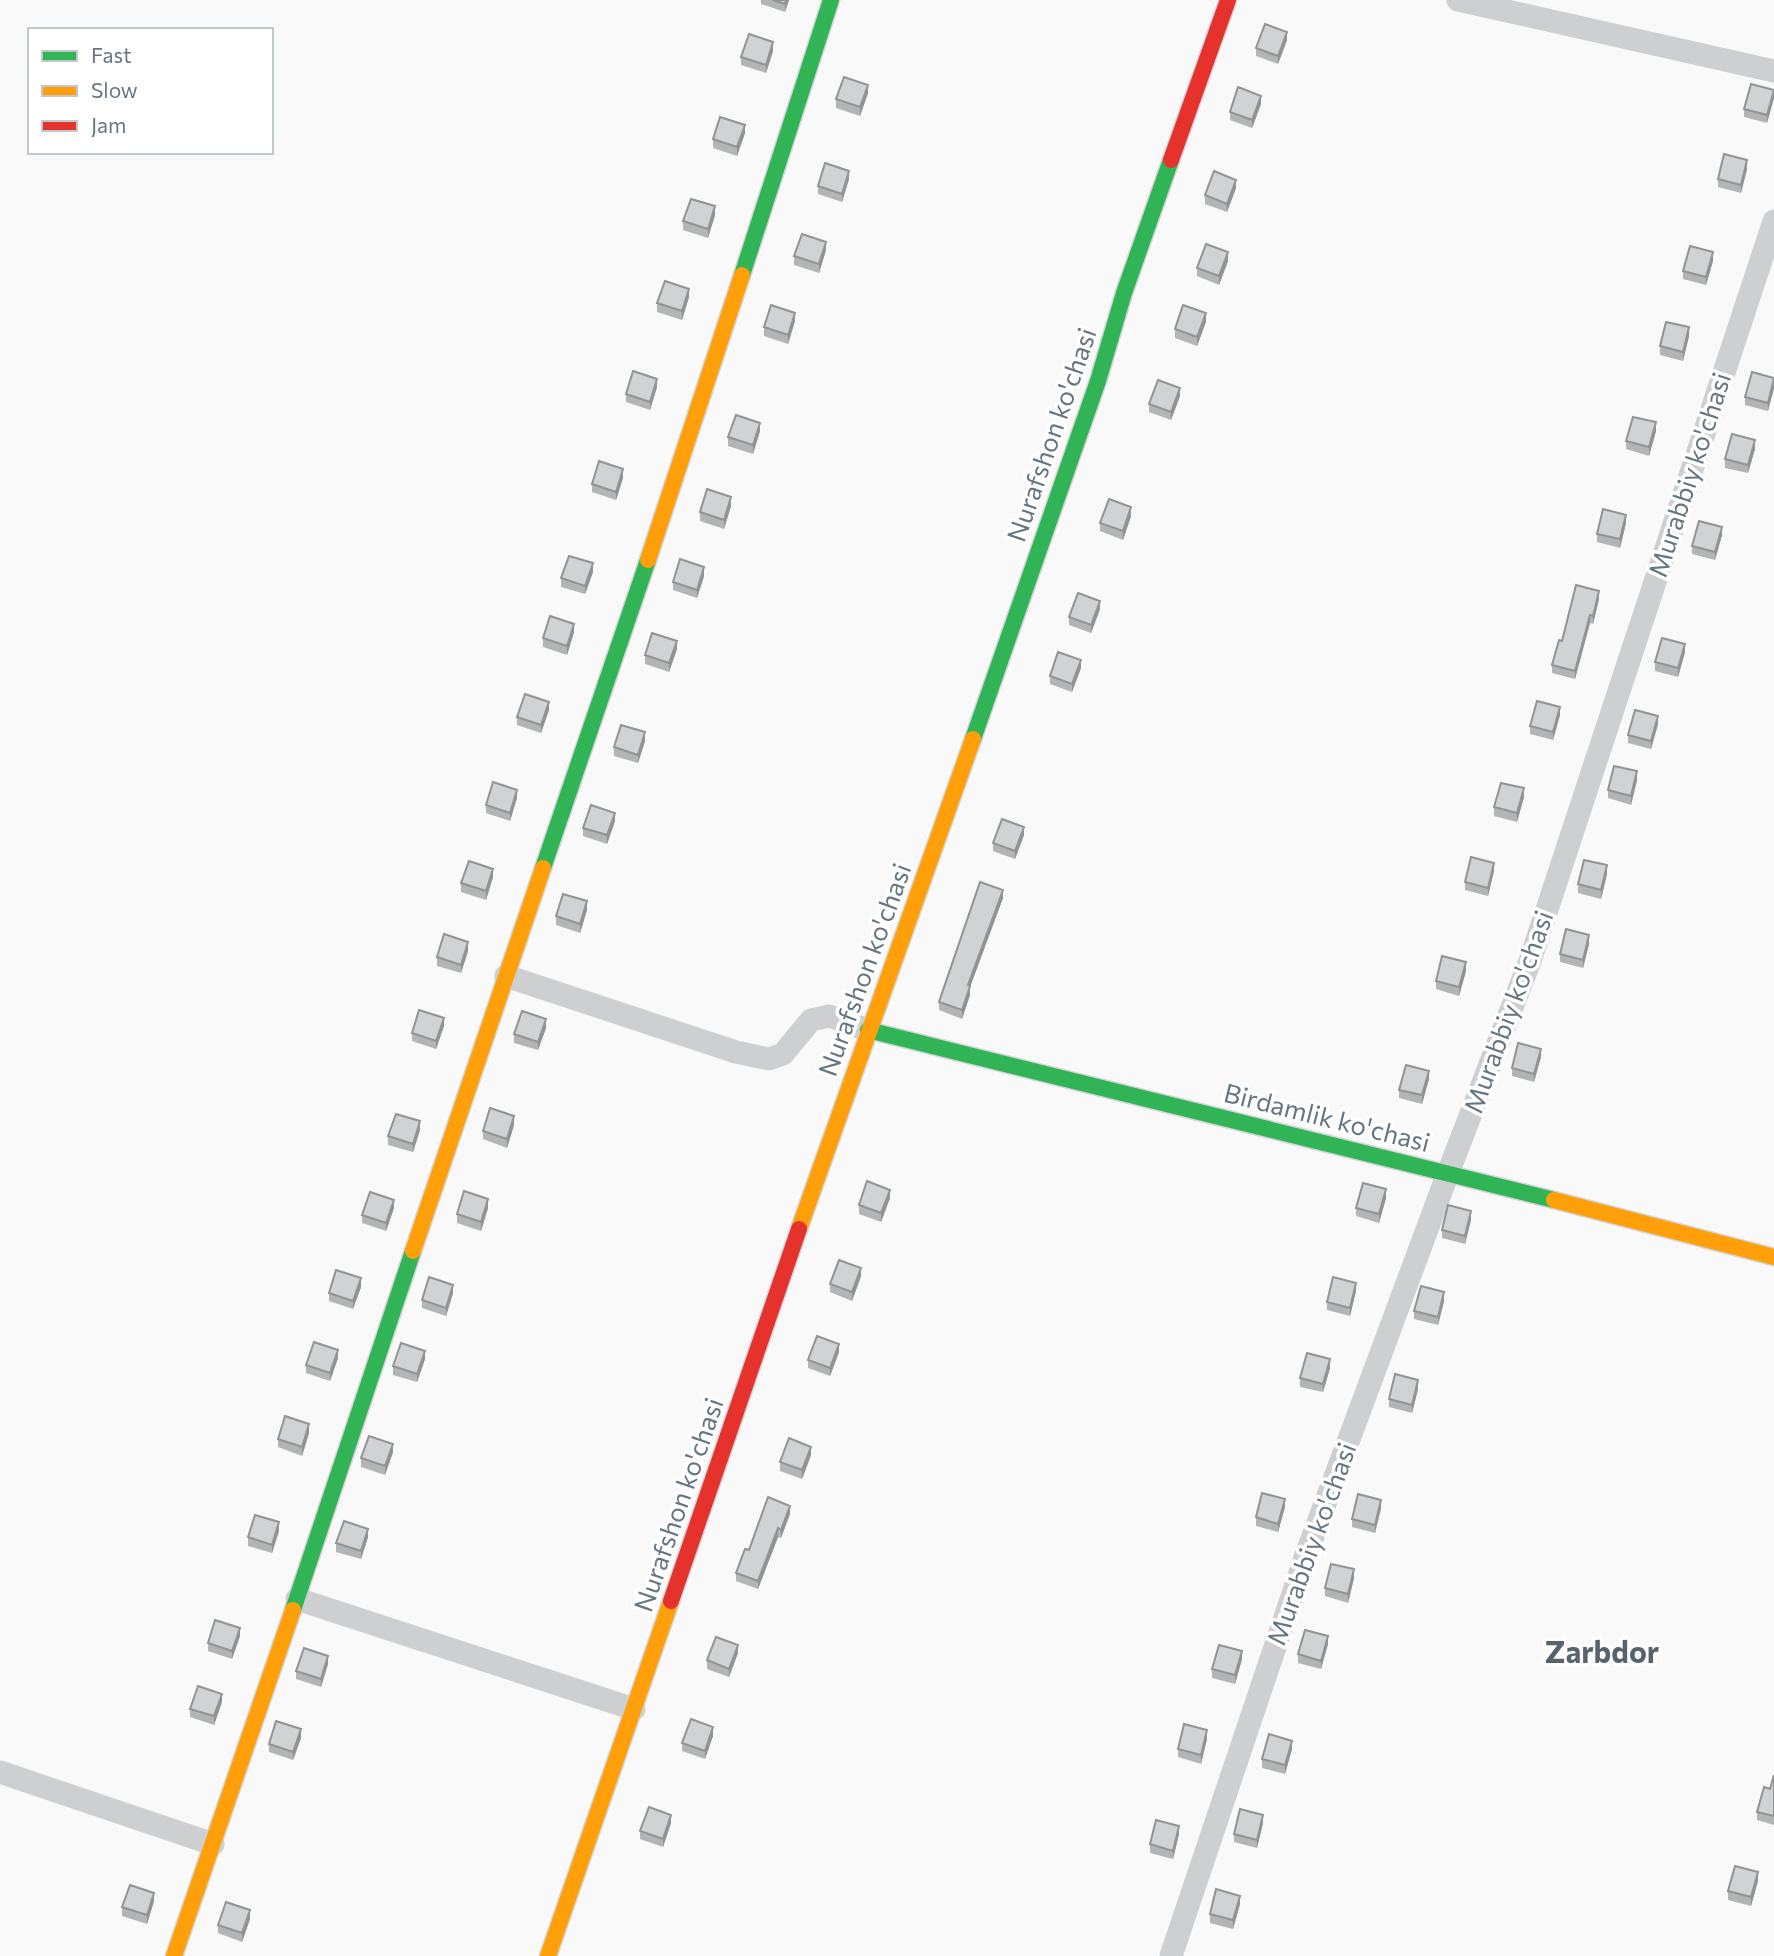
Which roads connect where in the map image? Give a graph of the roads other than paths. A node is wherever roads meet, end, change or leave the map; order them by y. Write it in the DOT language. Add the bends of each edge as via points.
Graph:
graph roads {
  1 [pos="831,0"];
  2 [pos="1228,0"];
  3 [pos="1458,0"];
  4 [pos="1774,71"];
  5 [pos="1774,221"];
  6 [pos="506,975"];
  7 [pos="868,1030"];
  8 [pos="1448,1173"];
  9 [pos="1774,1257"];
  10 [pos="297,1599"];
  11 [pos="634,1709"];
  12 [pos="0,1772"];
  13 [pos="213,1844"];
  14 [pos="174,1956"];
  15 [pos="548,1956"];
  16 [pos="1171,1956"];
  1 -- 6 [label="street" via="668,501"];
  2 -- 7 [label="street, Nurafshon ko'chasi"];
  3 -- 4 [label="street"];
  5 -- 8 [label="street, Murabbiy ko'chasi" via="1530,961"];
  6 -- 7 [label="street" via="769,1059 783,1054 811,1020 829,1016"];
  6 -- 10 [label="street"];
  7 -- 8 [label="street, Birdamlik ko'chasi"];
  7 -- 11 [label="street, Nurafshon ko'chasi"];
  8 -- 9 [label="street, Birdamlik ko'chasi"];
  8 -- 16 [label="street, Murabbiy ko'chasi" via="1306,1555"];
  10 -- 11 [label="street"];
  10 -- 13 [label="street"];
  11 -- 15 [label="street, Nurafshon ko'chasi"];
  12 -- 13 [label="street"];
  13 -- 14 [label="street"];
}
